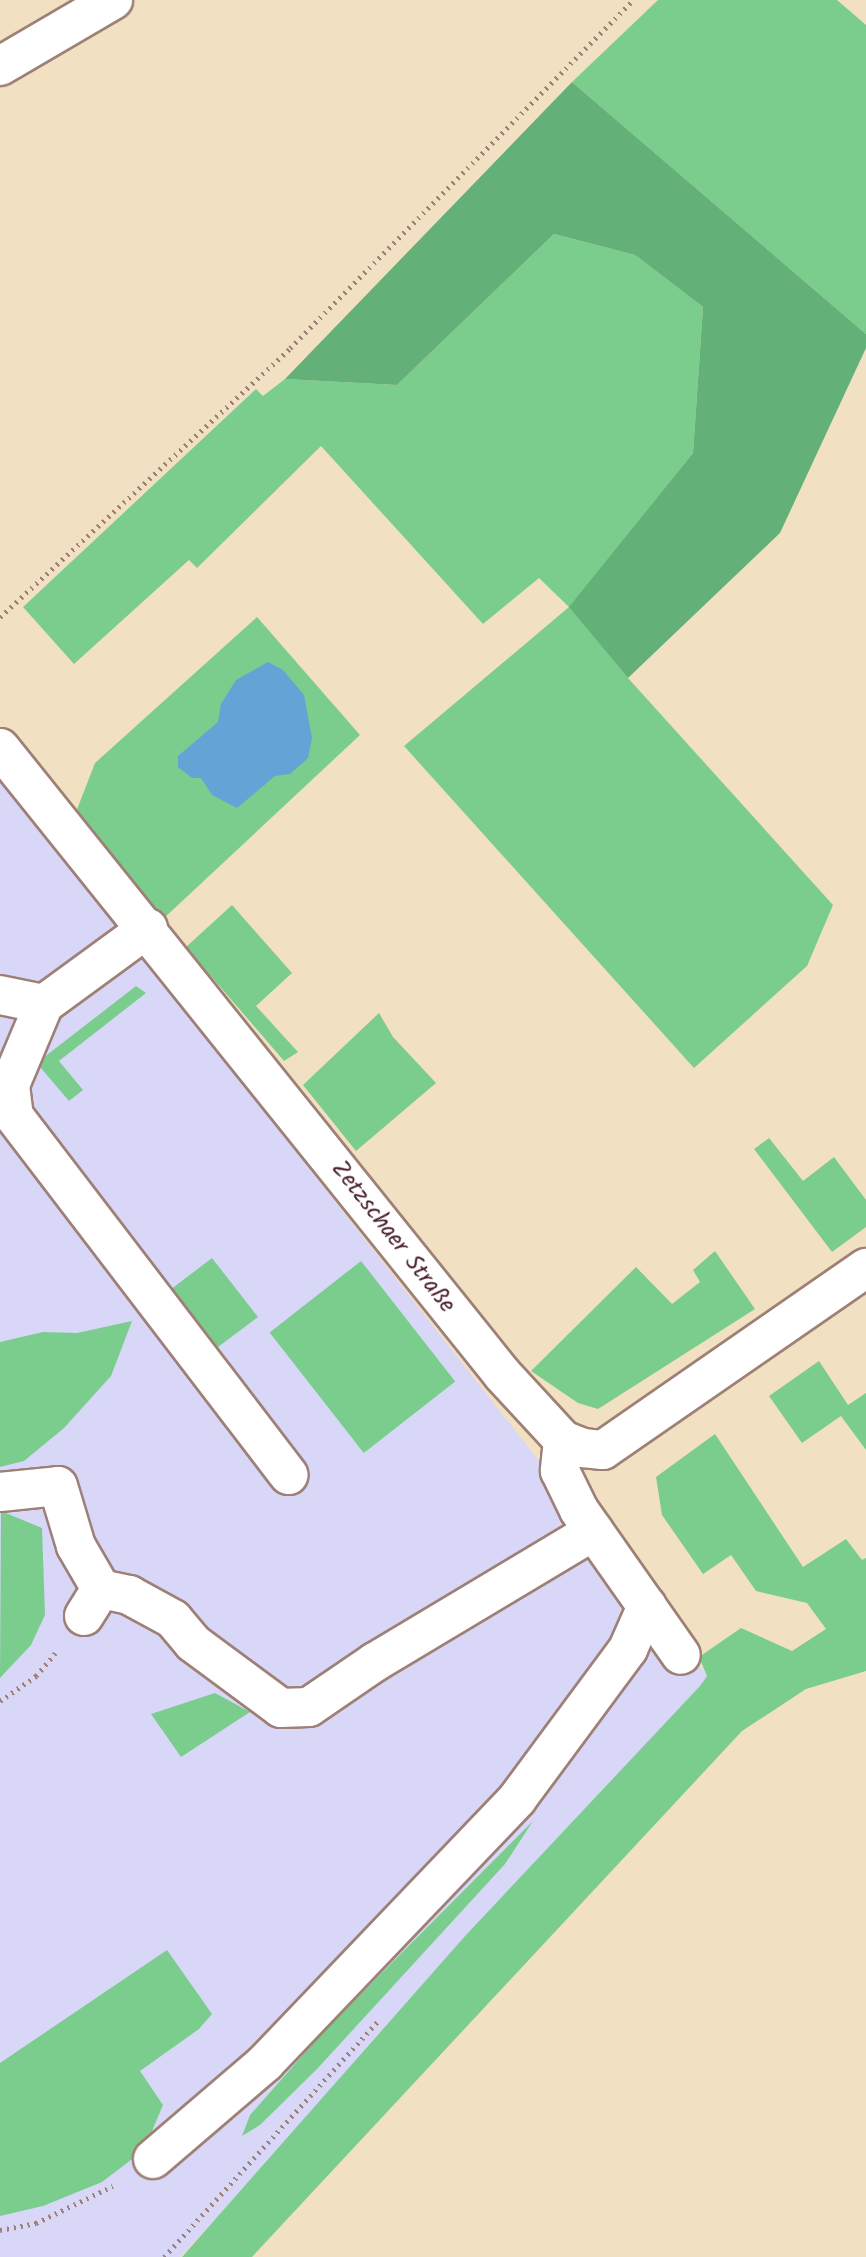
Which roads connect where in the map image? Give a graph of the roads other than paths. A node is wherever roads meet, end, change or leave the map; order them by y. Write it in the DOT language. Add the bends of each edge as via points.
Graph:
graph roads {
  1 [pos="113,0"];
  2 [pos="0,66"];
  3 [pos="0,748"];
  4 [pos="148,928"];
  5 [pos="0,995"];
  6 [pos="44,1004"];
  7 [pos="866,1268"];
  8 [pos="563,1440"];
  9 [pos="288,1475"];
  10 [pos="0,1492"];
  11 [pos="594,1531"];
  12 [pos="647,1606"];
  13 [pos="681,1655"];
  14 [pos="153,2159"];
  1 -- 2 [label="street"];
  3 -- 4 [label="street, Zetzschaer Straße"];
  4 -- 6 [label="street"];
  4 -- 8 [label="street, Zetzschaer Straße" via="502,1374"];
  5 -- 6 [label="street"];
  6 -- 9 [label="street" via="10,1085 14,1116"];
  7 -- 8 [label="street" via="603,1450"];
  8 -- 11 [label="street" via="560,1471"];
  10 -- 11 [label="street" via="58,1486 92,1603 129,1595 173,1619 193,1643 281,1708 309,1707 375,1662"];
  11 -- 12 [label="street"];
  12 -- 13 [label="street"];
  12 -- 14 [label="street" via="628,1649 517,1799 265,2063"];
}
